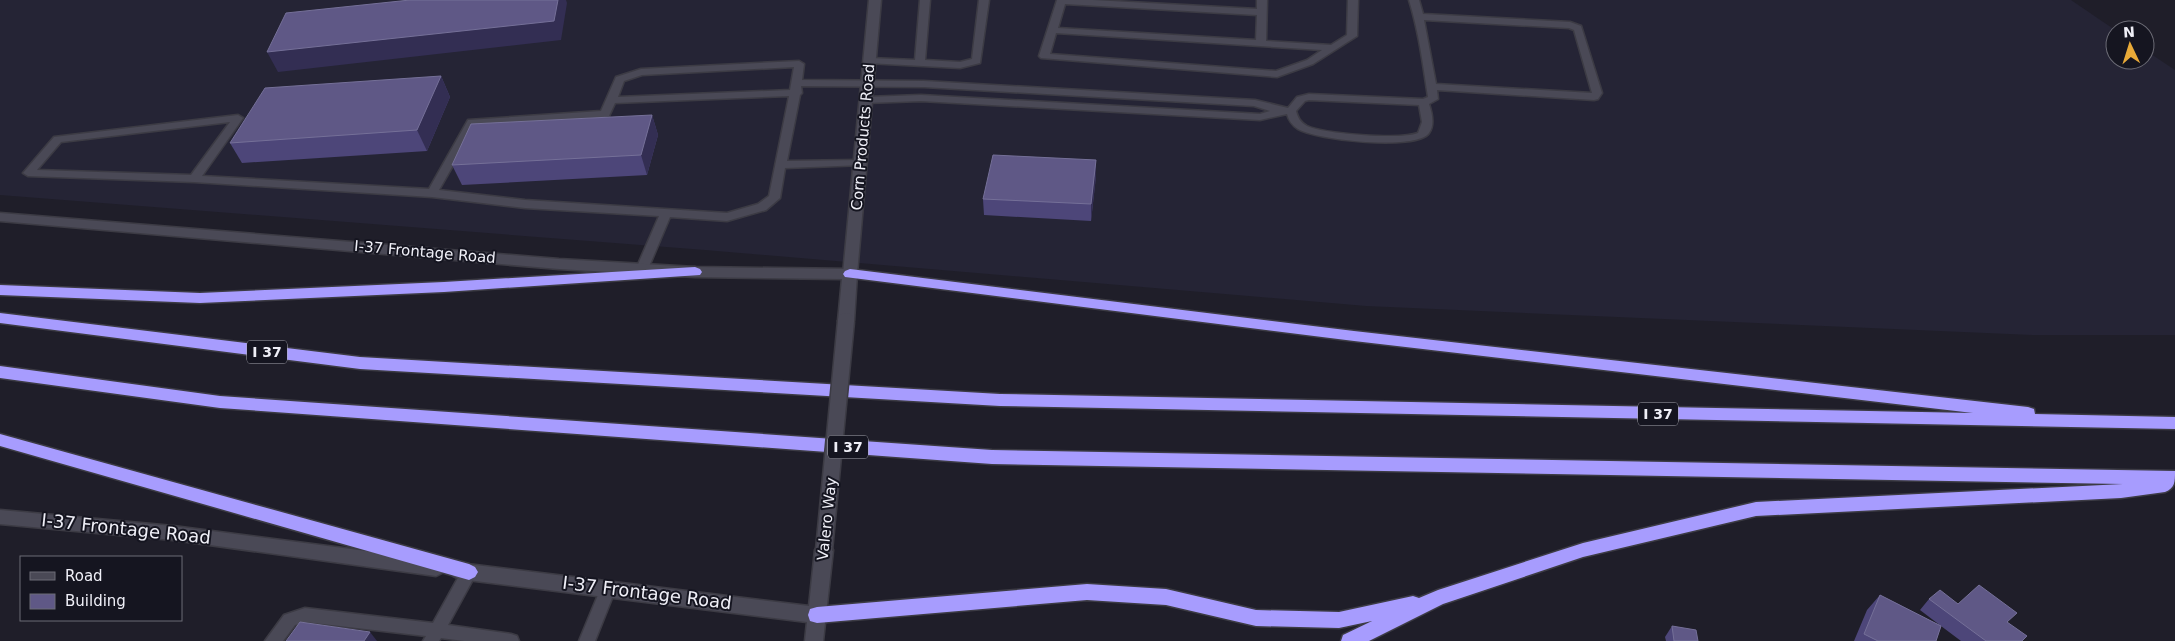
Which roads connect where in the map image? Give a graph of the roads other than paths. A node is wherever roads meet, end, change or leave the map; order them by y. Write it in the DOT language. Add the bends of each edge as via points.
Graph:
graph roads {
  1 [pos="875,0"];
  2 [pos="925,0"];
  3 [pos="984,0"];
  4 [pos="1262,0"];
  5 [pos="1353,0"];
  6 [pos="1414,0"];
  7 [pos="1262,12"];
  8 [pos="1419,17"];
  9 [pos="1052,30"];
  10 [pos="1261,43"];
  11 [pos="1332,48"];
  12 [pos="870,61"];
  13 [pos="920,63"];
  14 [pos="868,83"];
  15 [pos="797,88"];
  16 [pos="1431,88"];
  17 [pos="611,100"];
  18 [pos="866,100"];
  19 [pos="1424,102"];
  20 [pos="1286,111"];
  21 [pos="860,163"];
  22 [pos="781,166"];
  23 [pos="194,179"];
  24 [pos="432,193"];
  25 [pos="666,213"];
  26 [pos="0,217"];
  27 [pos="642,269"];
  28 [pos="695,272"];
  29 [pos="850,274"];
  30 [pos="0,290"];
  31 [pos="0,318"];
  32 [pos="0,372"];
  33 [pos="2122,424"];
  34 [pos="2175,424"];
  35 [pos="0,440"];
  36 [pos="2175,478"];
  37 [pos="2175,483"];
  38 [pos="0,517"];
  39 [pos="469,572"];
  40 [pos="608,588"];
  41 [pos="1438,598"];
  42 [pos="817,614"];
  43 [pos="434,635"];
  44 [pos="272,641"];
  45 [pos="511,641"];
  46 [pos="587,641"];
  47 [pos="814,641"];
  48 [pos="1350,641"];
  1 -- 12 [label="main road, Corn Products Road"];
  2 -- 13 [label="lane"];
  3 -- 13 [label="lane" via="977,62"];
  4 -- 7 [label="lane"];
  5 -- 11 [label="lane" via="1352,36"];
  6 -- 8 [label="lane"];
  7 -- 9 [label="lane" via="1061,1"];
  7 -- 10 [label="lane"];
  8 -- 16 [label="lane" via="1428,53"];
  8 -- 16 [label="lane" via="1578,28 1598,93 1594,97"];
  9 -- 10 [label="lane"];
  9 -- 11 [label="lane" via="1044,56 1277,74 1310,62"];
  10 -- 11 [label="lane"];
  12 -- 13 [label="lane"];
  12 -- 14 [label="main road, Corn Products Road"];
  14 -- 15 [label="lane"];
  14 -- 18 [label="main road, Corn Products Road"];
  14 -- 20 [label="lane" via="1255,104"];
  15 -- 17 [label="lane"];
  15 -- 17 [label="lane" via="799,64 641,72 620,79"];
  15 -- 22 [label="lane"];
  16 -- 19 [label="lane" via="1433,98"];
  17 -- 24 [label="lane" via="605,114 472,122"];
  18 -- 20 [label="lane" via="920,98 1260,117"];
  18 -- 21 [label="main road, Corn Products Road"];
  19 -- 20 [label="lane" via="1309,97"];
  19 -- 20 [label="lane" via="1428,122 1424,134 1418,138 1333,136 1310,131 1296,123"];
  21 -- 22 [label="lane"];
  21 -- 29 [label="main road, Corn Products Road"];
  22 -- 25 [label="lane" via="774,198 762,207 726,217"];
  23 -- 23 [label="lane" via="174,178 28,173 58,139 238,118"];
  23 -- 24 [label="lane"];
  24 -- 25 [label="lane" via="525,204"];
  25 -- 27 [label="lane"];
  26 -- 27 [label="main road, I-37 Frontage Road"];
  27 -- 28 [label="main road, I-37 Frontage Road"];
  28 -- 29 [label="main road, I-37 Frontage Road"];
  28 -- 30 [label="highway" via="444,288 200,298"];
  29 -- 33 [label="highway" via="1354,336"];
  29 -- 42 [label="main road, Valero Way, bridge"];
  31 -- 33 [label="highway, I 37" via="360,363 1000,400"];
  32 -- 36 [label="highway, I 37" via="220,402 992,457"];
  33 -- 34 [label="highway, I 37"];
  35 -- 39 [label="highway"];
  37 -- 41 [label="highway" via="2121,491 1756,510 1584,550"];
  38 -- 39 [label="main road, I-37 Frontage Road" via="172,533"];
  39 -- 40 [label="main road, I-37 Frontage Road"];
  39 -- 43 [label="lane"];
  40 -- 42 [label="main road, I-37 Frontage Road"];
  40 -- 46 [label="lane"];
  41 -- 42 [label="highway" via="1339,620 1256,618 1166,597 1087,592"];
  41 -- 48 [label="highway"];
  42 -- 47 [label="main road"];
  43 -- 44 [label="lane" via="305,615 290,620"];
  43 -- 45 [label="lane"];
}
